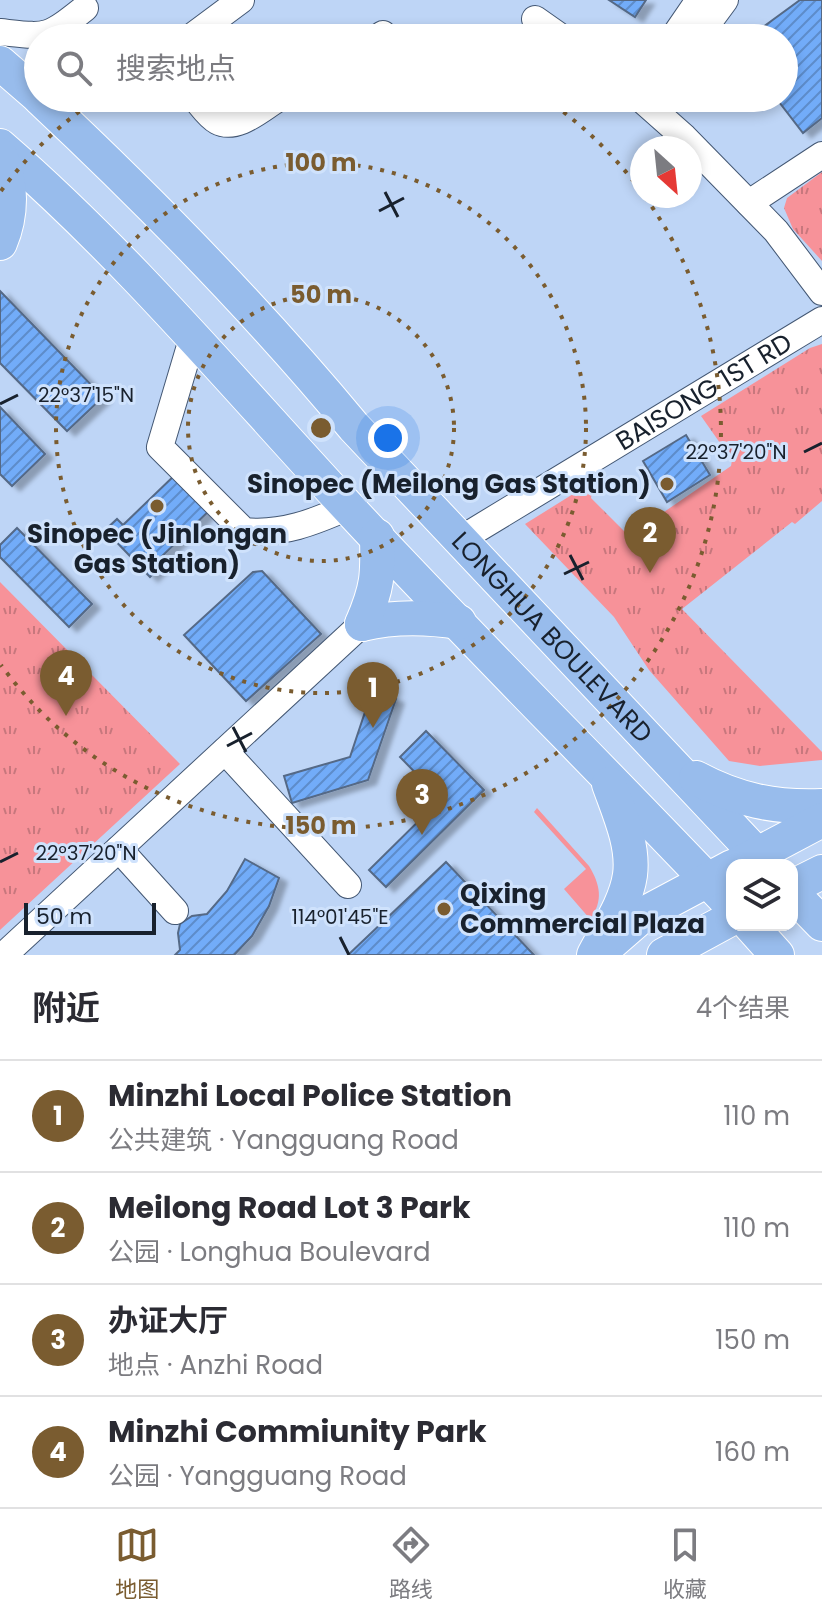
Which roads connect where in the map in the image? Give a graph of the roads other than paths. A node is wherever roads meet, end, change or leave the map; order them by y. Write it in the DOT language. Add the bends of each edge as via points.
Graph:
graph roads {
  1 [pos="241,0"];
  2 [pos="699,0"];
  3 [pos="725,0"];
  4 [pos="88,4"];
  5 [pos="535,19"];
  6 [pos="64,24"];
  7 [pos="79,24"];
  8 [pos="209,24"];
  9 [pos="542,24"];
  10 [pos="683,24"];
  11 [pos="707,24"];
  12 [pos="0,32"];
  13 [pos="24,35"];
  14 [pos="0,63"];
  15 [pos="24,84"];
  16 [pos="207,112"];
  17 [pos="256,112"];
  18 [pos="658,112"];
  19 [pos="70,113"];
  20 [pos="0,146"];
  21 [pos="0,155"];
  22 [pos="822,155"];
  23 [pos="749,203"];
  24 [pos="0,243"];
  25 [pos="822,292"];
  26 [pos="822,320"];
  27 [pos="193,336"];
  28 [pos="348,507"];
  29 [pos="377,536"];
  30 [pos="461,539"];
  31 [pos="459,622"];
  32 [pos="362,624"];
  33 [pos="225,751"];
  34 [pos="676,767"];
  35 [pos="607,776"];
  36 [pos="822,806"];
  37 [pos="822,820"];
  38 [pos="119,849"];
  39 [pos="730,859"];
  40 [pos="735,859"];
  41 [pos="752,859"];
  42 [pos="822,872"];
  43 [pos="726,873"];
  44 [pos="798,884"];
  45 [pos="348,885"];
  46 [pos="798,899"];
  47 [pos="175,911"];
  48 [pos="726,921"];
  49 [pos="822,924"];
  50 [pos="755,931"];
  51 [pos="4,955"];
  52 [pos="595,955"];
  53 [pos="664,955"];
  54 [pos="777,955"];
  1 -- 8 [label="street"];
  2 -- 10 [label="street"];
  3 -- 11 [label="street"];
  4 -- 6 [label="street"];
  4 -- 7 [label="street"];
  5 -- 9 [label="street"];
  12 -- 13 [label="street"];
  14 -- 15 [label="main road, LONGHUA BOULEVARD"];
  16 -- 17 [label="street" via="230,125"];
  18 -- 23 [label="street"];
  19 -- 30 [label="main road, LONGHUA BOULEVARD"];
  20 -- 27 [label="main road, LONGHUA BOULEVARD" via="109,246"];
  21 -- 24 [label="main road" via="10,193"];
  22 -- 23 [label="street"];
  23 -- 25 [label="street"];
  26 -- 30 [label="street, BAISONG 1ST RD"];
  27 -- 28 [label="main road, LONGHUA BOULEVARD"];
  27 -- 28 [label="street" via="160,447 244,531 282,531"];
  28 -- 29 [label="main road, LONGHUA BOULEVARD"];
  29 -- 31 [label="main road, LONGHUA BOULEVARD"];
  29 -- 32 [label="main road" via="375,594"];
  30 -- 34 [label="main road, LONGHUA BOULEVARD"];
  31 -- 32 [label="main road" via="396,617"];
  31 -- 35 [label="main road, LONGHUA BOULEVARD"];
  32 -- 33 [label="street"];
  33 -- 38 [label="street"];
  33 -- 45 [label="street"];
  34 -- 36 [label="main road" via="758,803"];
  34 -- 40 [label="main road, LONGHUA BOULEVARD"];
  35 -- 39 [label="main road, LONGHUA BOULEVARD"];
  35 -- 52 [label="main road" via="625,830 630,873"];
  37 -- 41 [label="main road"];
  38 -- 47 [label="street"];
  38 -- 51 [label="street"];
  42 -- 44 [label="main road"];
  43 -- 52 [label="main road" via="644,914"];
  46 -- 49 [label="main road"];
  48 -- 53 [label="main road"];
  50 -- 54 [label="main road"];
}
